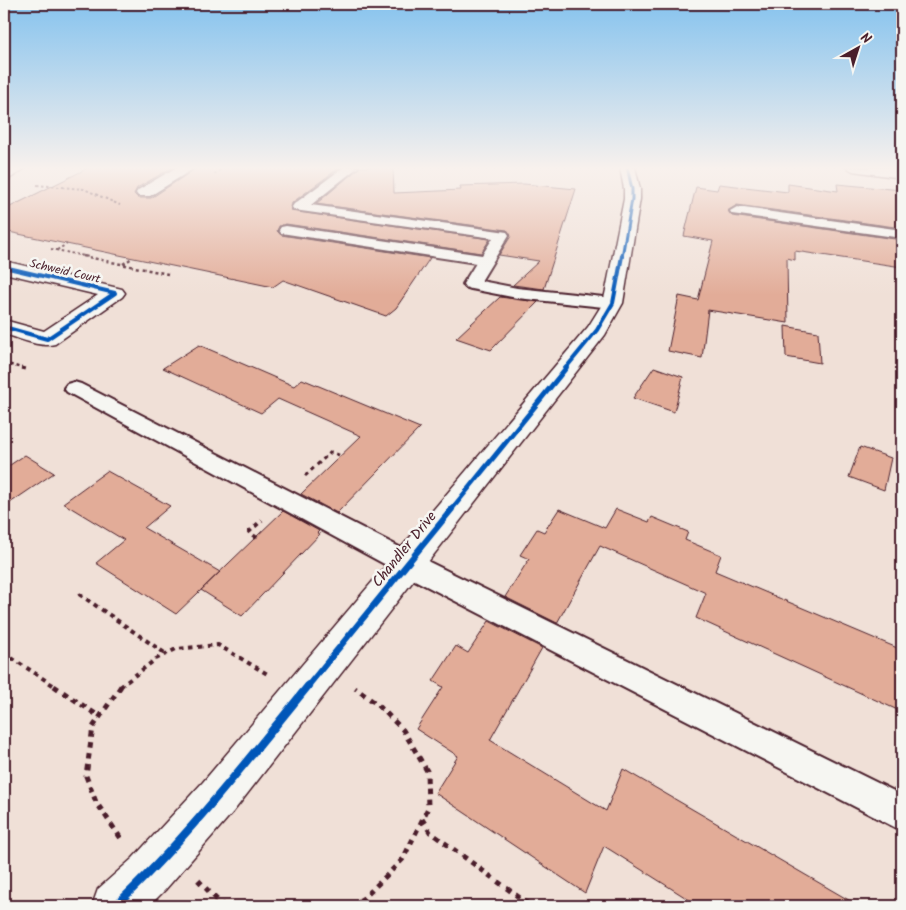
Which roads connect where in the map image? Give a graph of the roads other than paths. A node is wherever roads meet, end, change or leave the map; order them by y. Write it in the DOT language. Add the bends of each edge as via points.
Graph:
graph roads {
  1 [pos="324,209"];
  2 [pos="630,209"];
  3 [pos="737,211"];
  4 [pos="286,230"];
  5 [pos="902,234"];
  6 [pos="486,260"];
  7 [pos="4,267"];
  8 [pos="613,303"];
  9 [pos="4,327"];
  10 [pos="74,388"];
  11 [pos="408,564"];
  12 [pos="902,814"];
  13 [pos="115,906"];
  1 -- 6 [label="lane" via="502,234"];
  2 -- 8 [label="street, Chandler Drive"];
  3 -- 5 [label="lane"];
  4 -- 6 [label="lane"];
  6 -- 8 [label="lane" via="471,284"];
  7 -- 9 [label="street, Schweid Court" via="114,293 48,339"];
  8 -- 11 [label="street, Chandler Drive" via="579,353"];
  10 -- 11 [label="lane"];
  11 -- 12 [label="lane"];
  11 -- 13 [label="street, Chandler Drive" via="218,797 149,874"];
}
